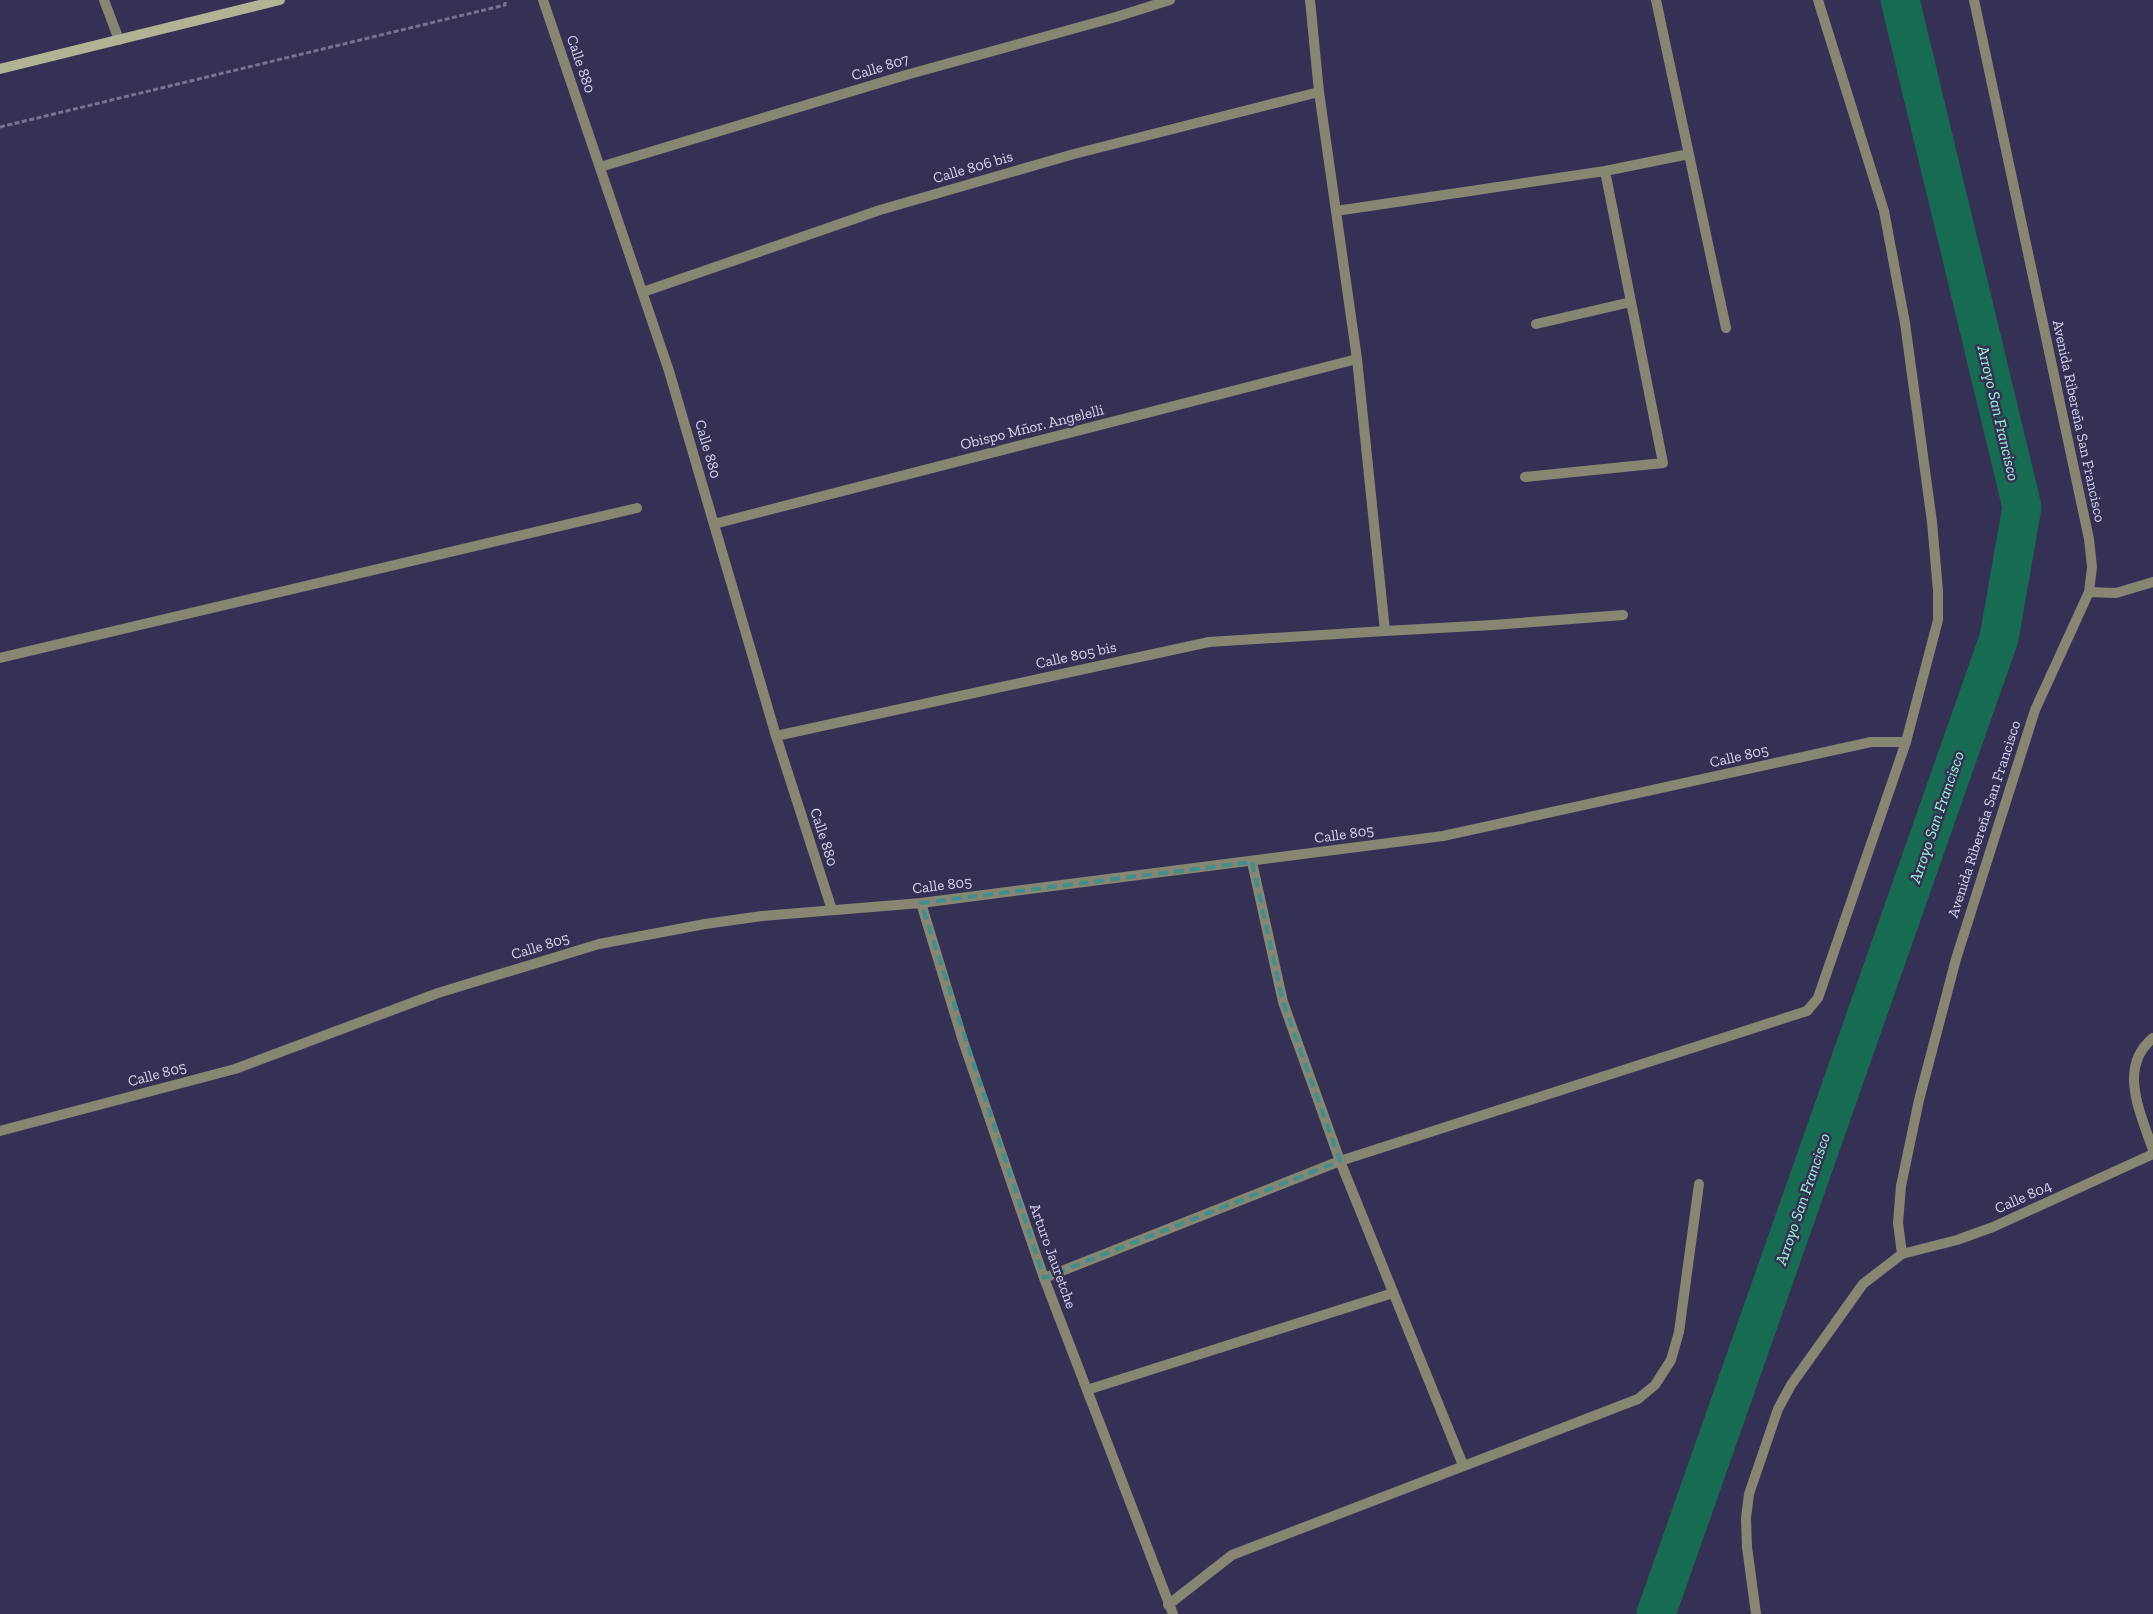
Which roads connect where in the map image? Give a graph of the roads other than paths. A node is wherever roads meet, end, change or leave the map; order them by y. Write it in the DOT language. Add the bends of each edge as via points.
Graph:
graph roads {
  1 [pos="104,0"];
  2 [pos="280,0"];
  3 [pos="543,0"];
  4 [pos="1170,0"];
  5 [pos="1310,0"];
  6 [pos="1656,0"];
  7 [pos="1818,0"];
  8 [pos="1974,0"];
  9 [pos="120,40"];
  10 [pos="0,69"];
  11 [pos="1319,92"];
  12 [pos="1689,154"];
  13 [pos="600,168"];
  14 [pos="1605,171"];
  15 [pos="1336,211"];
  16 [pos="643,292"];
  17 [pos="1631,302"];
  18 [pos="1536,324"];
  19 [pos="1726,328"];
  20 [pos="1357,359"];
  21 [pos="1525,477"];
  22 [pos="637,508"];
  23 [pos="714,524"];
  24 [pos="2153,582"];
  25 [pos="2088,592"];
  26 [pos="1623,615"];
  27 [pos="1386,631"];
  28 [pos="0,658"];
  29 [pos="776,736"];
  30 [pos="1906,742"];
  31 [pos="1252,862"];
  32 [pos="921,903"];
  33 [pos="832,910"];
  34 [pos="2153,1038"];
  35 [pos="0,1131"];
  36 [pos="2153,1150"];
  37 [pos="2153,1154"];
  38 [pos="1340,1161"];
  39 [pos="1699,1184"];
  40 [pos="1902,1254"];
  41 [pos="1044,1278"];
  42 [pos="1393,1293"];
  43 [pos="1087,1390"];
  44 [pos="1463,1465"];
  45 [pos="1170,1610"];
  46 [pos="1756,1613"];
  1 -- 9 [label="street"];
  2 -- 9 [label="main road"];
  3 -- 13 [label="street, Calle 880"];
  4 -- 13 [label="street, Calle 807" via="906,75"];
  5 -- 11 [label="street"];
  6 -- 12 [label="street"];
  7 -- 30 [label="street" via="1884,211 1905,323 1932,522 1938,620"];
  8 -- 25 [label="street, Avenida Ribereña San Francisco" via="2089,539 2092,567"];
  9 -- 10 [label="main road"];
  11 -- 15 [label="street"];
  11 -- 16 [label="street, Calle 806 bis" via="1074,154 880,210"];
  12 -- 14 [label="street"];
  12 -- 19 [label="street"];
  13 -- 16 [label="street, Calle 880"];
  14 -- 15 [label="street"];
  14 -- 17 [label="street"];
  15 -- 20 [label="street"];
  16 -- 23 [label="street, Calle 880"];
  17 -- 18 [label="street"];
  17 -- 21 [label="street" via="1663,463"];
  20 -- 23 [label="street, Obispo Mñor. Angelelli"];
  20 -- 27 [label="street"];
  22 -- 28 [label="street"];
  23 -- 29 [label="street, Calle 880"];
  24 -- 25 [label="street" via="2116,593"];
  25 -- 40 [label="street, Avenida Ribereña San Francisco" via="2035,710 1956,959 1919,1100 1902,1186 1898,1223"];
  26 -- 27 [label="street, Calle 805 bis"];
  27 -- 29 [label="street, Calle 805 bis" via="1208,642"];
  29 -- 33 [label="street, Calle 880"];
  30 -- 31 [label="street, Calle 805" via="1871,742 1443,836"];
  30 -- 38 [label="street" via="1818,998 1807,1011"];
  31 -- 32 [label="street, Calle 805"];
  31 -- 38 [label="street" via="1282,1002"];
  32 -- 33 [label="street, Calle 805"];
  32 -- 41 [label="street, Arturo Jauretche" via="963,1041"];
  33 -- 35 [label="street, Calle 805" via="762,916 599,944 438,993 236,1069"];
  34 -- 36 [label="street" via="2145,1045 2135,1066 2133,1089"];
  37 -- 40 [label="street, Calle 804" via="1993,1227"];
  38 -- 41 [label="street"];
  38 -- 42 [label="street"];
  39 -- 44 [label="street" via="1679,1332 1671,1360 1655,1386 1638,1399"];
  40 -- 46 [label="street" via="1863,1284 1778,1408 1748,1494 1747,1547"];
  41 -- 43 [label="street, Arturo Jauretche"];
  42 -- 43 [label="street"];
  42 -- 44 [label="street"];
  43 -- 45 [label="street, Arturo Jauretche"];
  44 -- 45 [label="street" via="1232,1555"];
}
